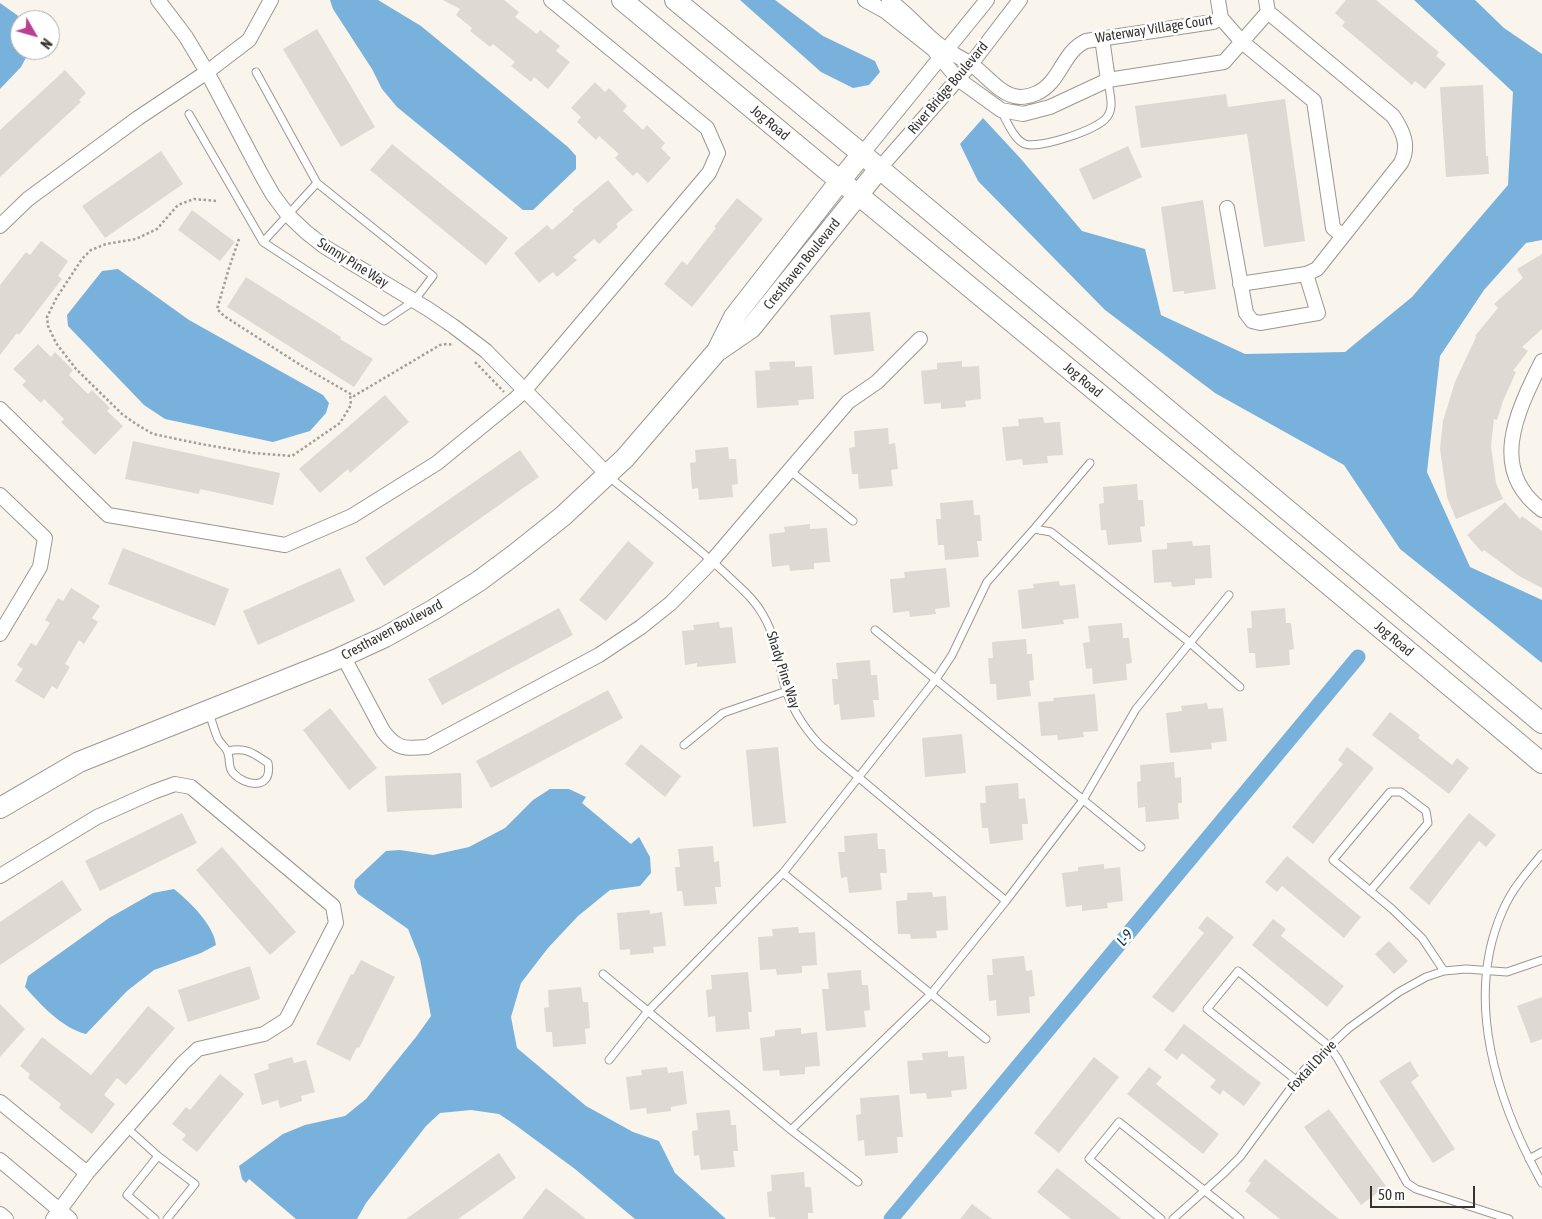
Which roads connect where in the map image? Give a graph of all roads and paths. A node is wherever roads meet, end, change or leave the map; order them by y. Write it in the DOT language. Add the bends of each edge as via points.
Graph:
graph roads {
  1 [pos="158,0"];
  2 [pos="271,0"];
  3 [pos="551,0"];
  4 [pos="622,0"];
  5 [pos="675,0"];
  6 [pos="866,0"];
  7 [pos="889,0"];
  8 [pos="987,0"];
  9 [pos="1218,0"];
  10 [pos="1014,2"];
  11 [pos="1267,6"];
  12 [pos="1220,18"];
  13 [pos="1102,38"];
  14 [pos="1242,42"];
  15 [pos="940,52"];
  16 [pos="971,64"];
  17 [pos="207,72"];
  18 [pos="256,72"];
  19 [pos="958,79"];
  20 [pos="1108,80"];
  21 [pos="1000,110"];
  22 [pos="189,114"];
  23 [pos="862,154"];
  24 [pos="879,169"];
  25 [pos="840,181"];
  26 [pos="317,183"];
  27 [pos="859,195"];
  28 [pos="216,201"];
  29 [pos="1227,208"];
  30 [pos="288,215"];
  31 [pos="0,226"];
  32 [pos="1343,236"];
  33 [pos="239,239"];
  34 [pos="263,242"];
  35 [pos="1306,274"];
  36 [pos="1240,284"];
  37 [pos="414,301"];
  38 [pos="920,339"];
  39 [pos="459,345"];
  40 [pos="717,351"];
  41 [pos="470,356"];
  42 [pos="1542,361"];
  43 [pos="524,391"];
  44 [pos="505,393"];
  45 [pos="350,394"];
  46 [pos="0,409"];
  47 [pos="1090,462"];
  48 [pos="1238,469"];
  49 [pos="789,470"];
  50 [pos="608,476"];
  51 [pos="1218,492"];
  52 [pos="0,494"];
  53 [pos="1542,510"];
  54 [pos="853,521"];
  55 [pos="1034,529"];
  56 [pos="712,561"];
  57 [pos="1229,596"];
  58 [pos="875,630"];
  59 [pos="0,634"];
  60 [pos="1189,642"];
  61 [pos="343,656"];
  62 [pos="936,679"];
  63 [pos="1240,687"];
  64 [pos="787,691"];
  65 [pos="208,710"];
  66 [pos="1542,723"];
  67 [pos="684,745"];
  68 [pos="228,751"];
  69 [pos="1542,763"];
  70 [pos="858,777"];
  71 [pos="1083,800"];
  72 [pos="0,808"];
  73 [pos="1141,847"];
  74 [pos="1542,854"];
  75 [pos="783,872"];
  76 [pos="0,876"];
  77 [pos="1370,891"];
  78 [pos="1006,901"];
  79 [pos="1542,960"];
  80 [pos="1486,970"];
  81 [pos="1444,971"];
  82 [pos="603,974"];
  83 [pos="931,994"];
  84 [pos="648,1011"];
  85 [pos="986,1039"];
  86 [pos="1329,1046"];
  87 [pos="609,1060"];
  88 [pos="1296,1080"];
  89 [pos="0,1102"];
  90 [pos="126,1128"];
  91 [pos="791,1130"];
  92 [pos="1542,1152"];
  93 [pos="158,1156"];
  94 [pos="1529,1159"];
  95 [pos="0,1160"];
  96 [pos="87,1173"];
  97 [pos="858,1182"];
  98 [pos="1542,1183"];
  99 [pos="1204,1191"];
  100 [pos="0,1214"];
  101 [pos="61,1216"];
  102 [pos="6,1219"];
  103 [pos="155,1219"];
  104 [pos="167,1219"];
  105 [pos="1161,1219"];
  106 [pos="1174,1219"];
  107 [pos="1240,1219"];
  108 [pos="1509,1219"];
  1 -- 17 [label="street, Sunny Pine Way"];
  2 -- 17 [label="street" via="249,40"];
  3 -- 43 [label="street" via="707,128 718,153 710,173"];
  4 -- 25 [label="main road, Jog Road"];
  5 -- 23 [label="main road"];
  6 -- 15 [label="street"];
  7 -- 15 [label="street"];
  8 -- 15 [label="street, River Bridge Boulevard"];
  9 -- 12 [label="street, Waterway Village Court"];
  10 -- 16 [label="street, River Bridge Boulevard"];
  11 -- 14 [label="street"];
  11 -- 32 [label="street" via="1386,109 1405,138 1405,155 1401,163"];
  12 -- 13 [label="street, Waterway Village Court" via="1213,22"];
  12 -- 14 [label="street, Waterway Village Court"];
  13 -- 16 [label="street, Waterway Village Court" via="1078,44 1048,85 1037,93 1024,96 1004,91"];
  13 -- 20 [label="street"];
  14 -- 20 [label="street" via="1224,62"];
  14 -- 32 [label="street, Waterway Village Court" via="1314,101 1333,228"];
  15 -- 16 [label="street, Waterway Village Court"];
  15 -- 19 [label="street"];
  15 -- 23 [label="street, River Bridge Boulevard"];
  16 -- 19 [label="street, River Bridge Boulevard"];
  17 -- 30 [label="street, Sunny Pine Way" via="265,181"];
  17 -- 31 [label="street" via="36,193"];
  18 -- 26 [label="lane"];
  19 -- 21 [label="street"];
  19 -- 24 [label="street, River Bridge Boulevard"];
  20 -- 21 [label="street" via="1030,113"];
  20 -- 21 [label="lane" via="1112,106 1100,124 1042,144 1024,144"];
  22 -- 34 [label="lane"];
  23 -- 24 [label="main road"];
  23 -- 25 [label="main road, Cresthaven Boulevard"];
  24 -- 27 [label="main road, Cresthaven Boulevard"];
  24 -- 48 [label="main road"];
  25 -- 27 [label="main road, Jog Road"];
  25 -- 40 [label="main road, Cresthaven Boulevard" via="734,317"];
  26 -- 30 [label="lane"];
  26 -- 37 [label="lane" via="433,276"];
  27 -- 40 [label="main road, Cresthaven Boulevard" via="751,328"];
  27 -- 51 [label="main road, Jog Road"];
  28 -- 45 [label="path" via="194,199 178,205 157,229 136,239 91,250 57,297 47,317 56,343 76,369 136,424 153,434 210,446 292,456 340,422 351,405"];
  29 -- 36 [label="street"];
  30 -- 34 [label="lane"];
  30 -- 37 [label="street, Sunny Pine Way" via="324,247"];
  32 -- 35 [label="street" via="1317,269"];
  33 -- 45 [label="path" via="217,310"];
  34 -- 37 [label="lane" via="384,321"];
  35 -- 36 [label="street"];
  35 -- 36 [label="street" via="1318,313 1260,323 1252,321 1246,313"];
  37 -- 43 [label="street, Sunny Pine Way" via="486,351"];
  38 -- 49 [label="street" via="877,382 848,402"];
  39 -- 45 [label="path" via="440,345 354,396"];
  40 -- 50 [label="main road, Cresthaven Boulevard"];
  41 -- 44 [label="path"];
  42 -- 53 [label="street" via="1517,416 1510,446 1518,480 1530,500"];
  43 -- 46 [label="street" via="436,463 352,516 285,545 108,515"];
  43 -- 50 [label="street, Sunny Pine Way"];
  47 -- 55 [label="lane"];
  48 -- 51 [label="main road"];
  48 -- 66 [label="main road"];
  49 -- 54 [label="lane"];
  49 -- 56 [label="street"];
  50 -- 56 [label="lane, Shady Pine Way"];
  50 -- 61 [label="main road, Cresthaven Boulevard" via="479,581 385,637"];
  51 -- 69 [label="main road, Jog Road"];
  52 -- 59 [label="street" via="45,538 40,566"];
  55 -- 60 [label="lane" via="1051,532"];
  55 -- 62 [label="lane" via="987,582 952,655"];
  56 -- 61 [label="street" via="671,603 599,655 427,747 407,748 391,742"];
  56 -- 64 [label="lane, Shady Pine Way" via="762,613 772,631"];
  57 -- 60 [label="lane"];
  58 -- 62 [label="lane"];
  60 -- 63 [label="lane"];
  60 -- 71 [label="lane" via="1136,709"];
  61 -- 65 [label="main road, Cresthaven Boulevard"];
  62 -- 70 [label="lane"];
  62 -- 71 [label="lane"];
  64 -- 67 [label="lane" via="722,713"];
  64 -- 70 [label="lane, Shady Pine Way" via="809,734"];
  65 -- 68 [label="lane" via="218,740"];
  65 -- 72 [label="main road, Cresthaven Boulevard" via="79,762"];
  68 -- 68 [label="lane" via="229,765 234,773 254,784 266,780 268,763 239,748"];
  70 -- 75 [label="lane"];
  70 -- 78 [label="lane, Shady Pine Way"];
  71 -- 73 [label="lane"];
  71 -- 78 [label="lane"];
  74 -- 80 [label="lane" via="1522,878 1503,910"];
  75 -- 83 [label="lane"];
  75 -- 84 [label="lane"];
  76 -- 90 [label="street" via="97,817 175,784 191,787 334,906 336,923 286,1020 264,1034 198,1049"];
  77 -- 77 [label="lane" via="1333,860 1390,792 1401,792 1426,812 1428,823"];
  77 -- 81 [label="lane" via="1422,938"];
  78 -- 83 [label="lane"];
  79 -- 80 [label="lane, Foxtail Drive" via="1507,972"];
  80 -- 81 [label="lane, Foxtail Drive"];
  80 -- 94 [label="lane" via="1485,993 1492,1057 1508,1113"];
  81 -- 86 [label="lane, Foxtail Drive" via="1399,992"];
  82 -- 84 [label="lane"];
  83 -- 85 [label="lane"];
  83 -- 91 [label="lane"];
  84 -- 87 [label="lane"];
  84 -- 91 [label="lane"];
  86 -- 88 [label="lane, Foxtail Drive"];
  86 -- 88 [label="lane" via="1238,971 1207,1009"];
  86 -- 108 [label="lane" via="1407,1183 1416,1189"];
  88 -- 99 [label="lane, Foxtail Drive" via="1245,1150"];
  89 -- 96 [label="street"];
  90 -- 93 [label="lane"];
  90 -- 96 [label="street"];
  91 -- 97 [label="lane"];
  92 -- 94 [label="lane"];
  93 -- 103 [label="lane" via="128,1195"];
  93 -- 104 [label="lane" via="195,1184"];
  94 -- 98 [label="lane"];
  95 -- 101 [label="street"];
  96 -- 101 [label="street"];
  99 -- 105 [label="lane" via="1119,1122 1088,1159"];
  99 -- 106 [label="lane, Foxtail Drive"];
  99 -- 107 [label="lane"];
  100 -- 102 [label="street"];
}
